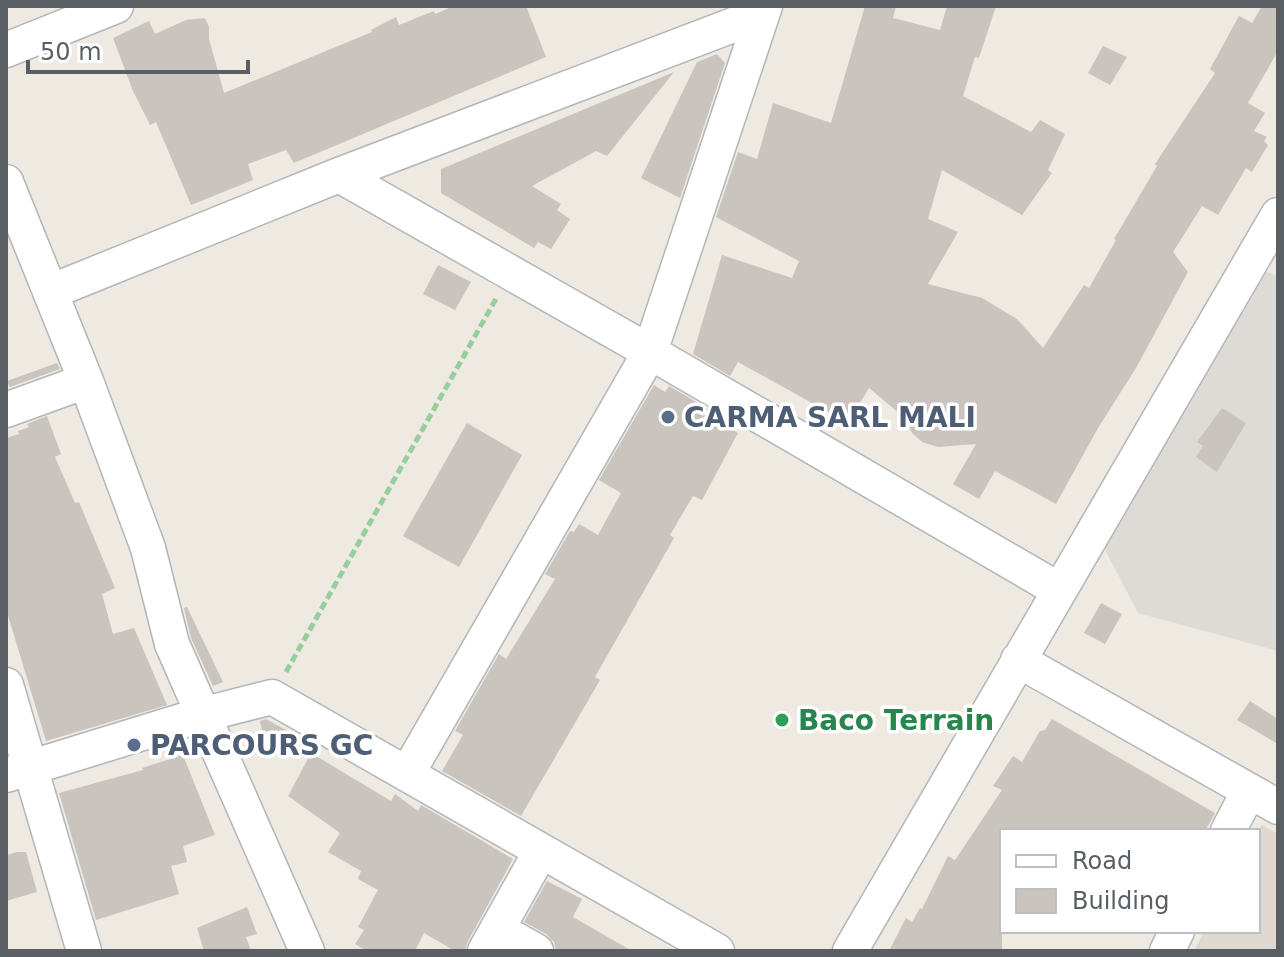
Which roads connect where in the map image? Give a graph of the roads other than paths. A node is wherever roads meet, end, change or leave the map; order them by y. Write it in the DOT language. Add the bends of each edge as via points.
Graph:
graph roads {
  1 [pos="116,6"];
  2 [pos="764,10"];
  3 [pos="6,50"];
  4 [pos="339,175"];
  5 [pos="6,182"];
  6 [pos="1278,215"];
  7 [pos="50,292"];
  8 [pos="650,352"];
  9 [pos="86,381"];
  10 [pos="6,410"];
  11 [pos="1059,590"];
  12 [pos="1018,660"];
  13 [pos="6,685"];
  14 [pos="201,715"];
  15 [pos="19,772"];
  16 [pos="407,774"];
  17 [pos="1264,799"];
  18 [pos="1230,829"];
  19 [pos="541,851"];
  20 [pos="1176,933"];
  21 [pos="491,940"];
  22 [pos="84,951"];
  23 [pos="307,951"];
  24 [pos="536,951"];
  25 [pos="717,951"];
  26 [pos="850,951"];
  27 [pos="1167,951"];
  1 -- 3 [label="street"];
  2 -- 4 [label="street"];
  2 -- 8 [label="street"];
  4 -- 7 [label="street"];
  4 -- 8 [label="street"];
  5 -- 7 [label="street"];
  6 -- 11 [label="street"];
  7 -- 9 [label="street"];
  8 -- 11 [label="street"];
  8 -- 16 [label="street"];
  9 -- 10 [label="street"];
  9 -- 14 [label="street" via="148,548 172,644"];
  11 -- 12 [label="street"];
  12 -- 17 [label="street"];
  12 -- 26 [label="street"];
  13 -- 15 [label="street"];
  14 -- 15 [label="street"];
  14 -- 16 [label="street" via="272,697"];
  14 -- 23 [label="street"];
  15 -- 22 [label="street"];
  16 -- 19 [label="street"];
  17 -- 18 [label="street"];
  19 -- 21 [label="street"];
  19 -- 25 [label="street"];
  20 -- 27 [label="street"];
  21 -- 24 [label="street"];
}
